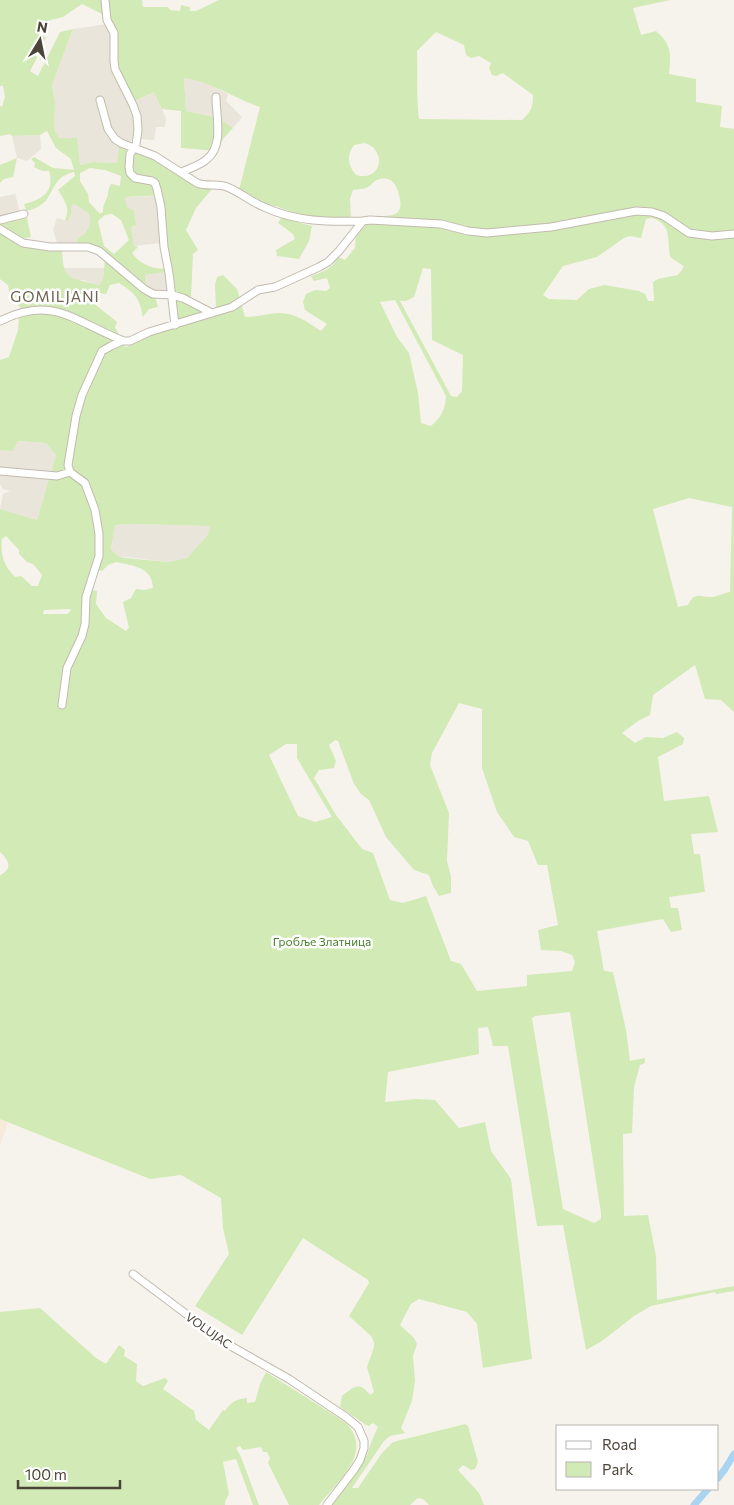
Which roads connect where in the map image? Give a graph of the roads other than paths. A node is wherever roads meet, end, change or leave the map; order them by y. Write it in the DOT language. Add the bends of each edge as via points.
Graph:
graph roads {
  1 [pos="106,0"];
  2 [pos="216,97"];
  3 [pos="100,100"];
  4 [pos="134,147"];
  5 [pos="182,172"];
  6 [pos="24,214"];
  7 [pos="0,220"];
  8 [pos="363,221"];
  9 [pos="0,229"];
  10 [pos="734,234"];
  11 [pos="172,295"];
  12 [pos="212,313"];
  13 [pos="0,321"];
  14 [pos="176,326"];
  15 [pos="124,341"];
  16 [pos="0,470"];
  17 [pos="70,472"];
  18 [pos="62,705"];
  19 [pos="133,1274"];
  20 [pos="327,1505"];
  1 -- 4 [label="street" via="107,20 114,32 115,69 137,116"];
  2 -- 5 [label="street" via="218,140 213,152 208,159"];
  3 -- 4 [label="street" via="111,134 121,143"];
  4 -- 5 [label="street"];
  4 -- 11 [label="street" via="130,154 130,173 135,178 152,181 157,189"];
  5 -- 8 [label="street" via="203,185 227,187 265,208 297,217 329,222"];
  6 -- 7 [label="street"];
  8 -- 10 [label="street" via="441,224 487,233 551,227 636,211 664,216 689,233"];
  8 -- 12 [label="street" via="328,262 275,287 258,290 232,307"];
  9 -- 11 [label="street" via="23,243 88,247 99,251 144,289 153,294"];
  11 -- 12 [label="street"];
  11 -- 14 [label="street"];
  12 -- 14 [label="street"];
  13 -- 15 [label="street" via="24,312 46,309 60,312"];
  14 -- 15 [label="street"];
  15 -- 17 [label="street" via="102,351 82,395 68,465"];
  16 -- 17 [label="street" via="57,476"];
  17 -- 18 [label="street" via="85,483 100,534 99,556 86,597 85,624 67,668"];
  19 -- 20 [label="street, VOLUJAC" via="222,1341 289,1379 358,1427 364,1448 360,1460"];
}
